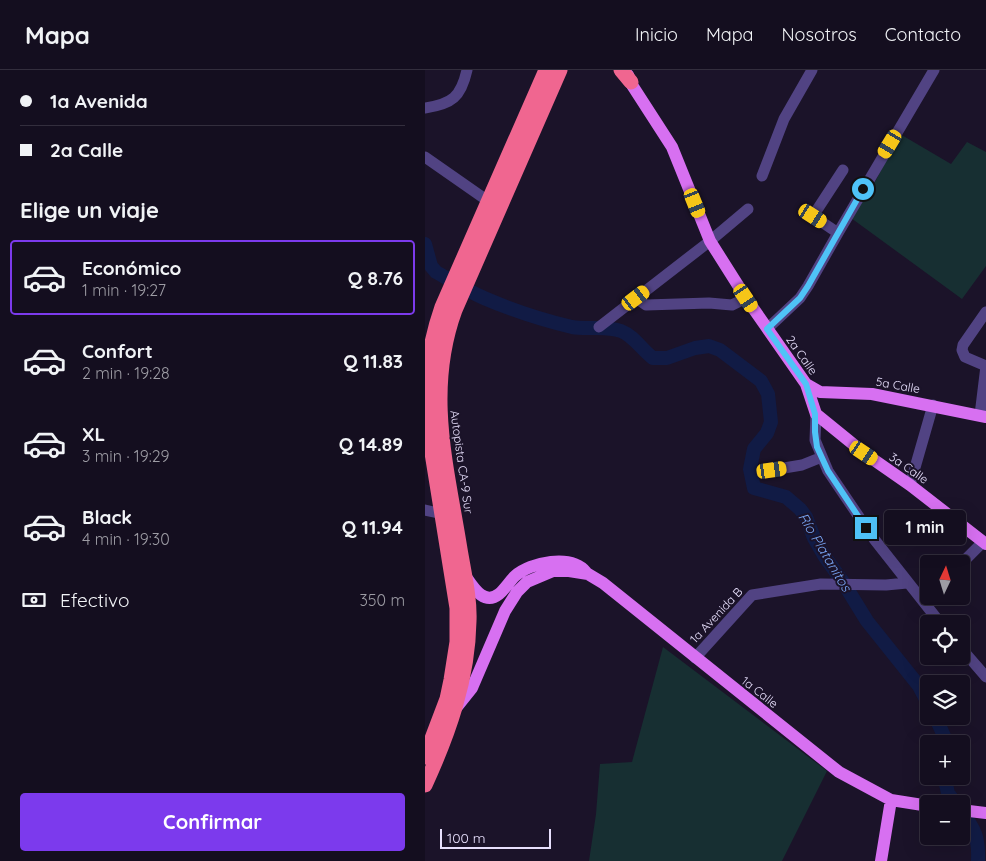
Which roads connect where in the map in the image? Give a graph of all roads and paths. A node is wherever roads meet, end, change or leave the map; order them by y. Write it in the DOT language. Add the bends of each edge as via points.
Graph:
graph roads {
  1 [pos="467,70"];
  2 [pos="533,70"];
  3 [pos="545,70"];
  4 [pos="560,70"];
  5 [pos="566,70"];
  6 [pos="812,70"];
  7 [pos="934,70"];
  8 [pos="628,73"];
  9 [pos="546,104"];
  10 [pos="425,108"];
  11 [pos="510,152"];
  12 [pos="425,157"];
  13 [pos="843,170"];
  14 [pos="762,176"];
  15 [pos="488,202"];
  16 [pos="748,208"];
  17 [pos="837,233"];
  18 [pos="710,241"];
  19 [pos="472,253"];
  20 [pos="636,298"];
  21 [pos="746,298"];
  22 [pos="448,308"];
  23 [pos="984,314"];
  24 [pos="599,327"];
  25 [pos="767,329"];
  26 [pos="986,366"];
  27 [pos="806,384"];
  28 [pos="820,392"];
  29 [pos="933,405"];
  30 [pos="814,409"];
  31 [pos="983,416"];
  32 [pos="822,457"];
  33 [pos="772,470"];
  34 [pos="910,485"];
  35 [pos="425,510"];
  36 [pos="443,514"];
  37 [pos="985,543"];
  38 [pos="970,556"];
  39 [pos="465,574"];
  40 [pos="588,574"];
  41 [pos="907,583"];
  42 [pos="920,594"];
  43 [pos="695,658"];
  44 [pos="970,658"];
  45 [pos="986,677"];
  46 [pos="456,708"];
  47 [pos="425,757"];
  48 [pos="425,785"];
  49 [pos="891,800"];
  50 [pos="920,805"];
  51 [pos="985,809"];
  52 [pos="970,810"];
  53 [pos="881,861"];
  1 -- 10 [label="street" via="462,88 452,100"];
  2 -- 11 [label="highway"];
  3 -- 11 [label="highway, Autopista CA-9 Sur"];
  4 -- 9 [label="highway, Autopista CA-9 Sur"];
  5 -- 9 [label="highway" via="559,89"];
  6 -- 14 [label="street" via="785,119"];
  7 -- 17 [label="street"];
  8 -- 18 [label="main road, 2a Calle" via="672,146"];
  9 -- 19 [label="highway, Autopista CA-9 Sur"];
  11 -- 15 [label="highway, Autopista CA-9 Sur"];
  12 -- 15 [label="street"];
  13 -- 17 [label="street" via="813,216"];
  15 -- 19 [label="highway, Autopista CA-9 Sur"];
  16 -- 18 [label="street"];
  17 -- 25 [label="street" via="800,298"];
  18 -- 20 [label="street"];
  18 -- 21 [label="main road, 2a Calle"];
  19 -- 22 [label="highway, Autopista CA-9 Sur"];
  20 -- 21 [label="street" via="647,305 732,305"];
  20 -- 24 [label="street"];
  21 -- 25 [label="main road, 2a Calle"];
  22 -- 36 [label="highway, Autopista CA-9 Sur" via="430,348 426,393 427,422"];
  22 -- 39 [label="highway, Autopista CA-9 Sur" via="438,398 445,462"];
  23 -- 26 [label="street" via="962,350 965,357"];
  25 -- 27 [label="main road, 2a Calle"];
  26 -- 31 [label="street"];
  27 -- 28 [label="main road, 5a Calle"];
  27 -- 30 [label="main road, 2a Calle"];
  28 -- 29 [label="main road, 5a Calle" via="872,394"];
  28 -- 30 [label="main road" via="814,399"];
  29 -- 31 [label="main road, 5a Calle"];
  29 -- 34 [label="street"];
  30 -- 32 [label="street, 2a Calle" via="815,440"];
  30 -- 34 [label="main road, 3a Calle" via="864,453"];
  32 -- 33 [label="street" via="802,465"];
  32 -- 41 [label="street, 2a Calle" via="858,517"];
  34 -- 37 [label="main road, 3a Calle"];
  35 -- 36 [label="street"];
  36 -- 47 [label="highway, Autopista CA-9 Sur" via="457,608 457,642 447,699"];
  37 -- 38 [label="street"];
  39 -- 40 [label="main road, 1a Calle" via="478,593 489,598 500,593 519,573 550,562 575,564"];
  39 -- 46 [label="highway, Autopista CA-9 Sur" via="469,620 467,654"];
  40 -- 43 [label="main road, 1a Calle"];
  40 -- 46 [label="main road" via="553,572 527,582 517,592 501,620 472,688"];
  41 -- 42 [label="street, 2a Calle"];
  41 -- 43 [label="street, 1a Avenida B" via="821,584 752,595"];
  43 -- 49 [label="main road, 1a Calle" via="839,772"];
  44 -- 45 [label="street"];
  46 -- 48 [label="highway, Autopista CA-9 Sur"];
  49 -- 50 [label="main road, 1a Calle"];
  49 -- 53 [label="main road"];
  51 -- 52 [label="main road"];
}
